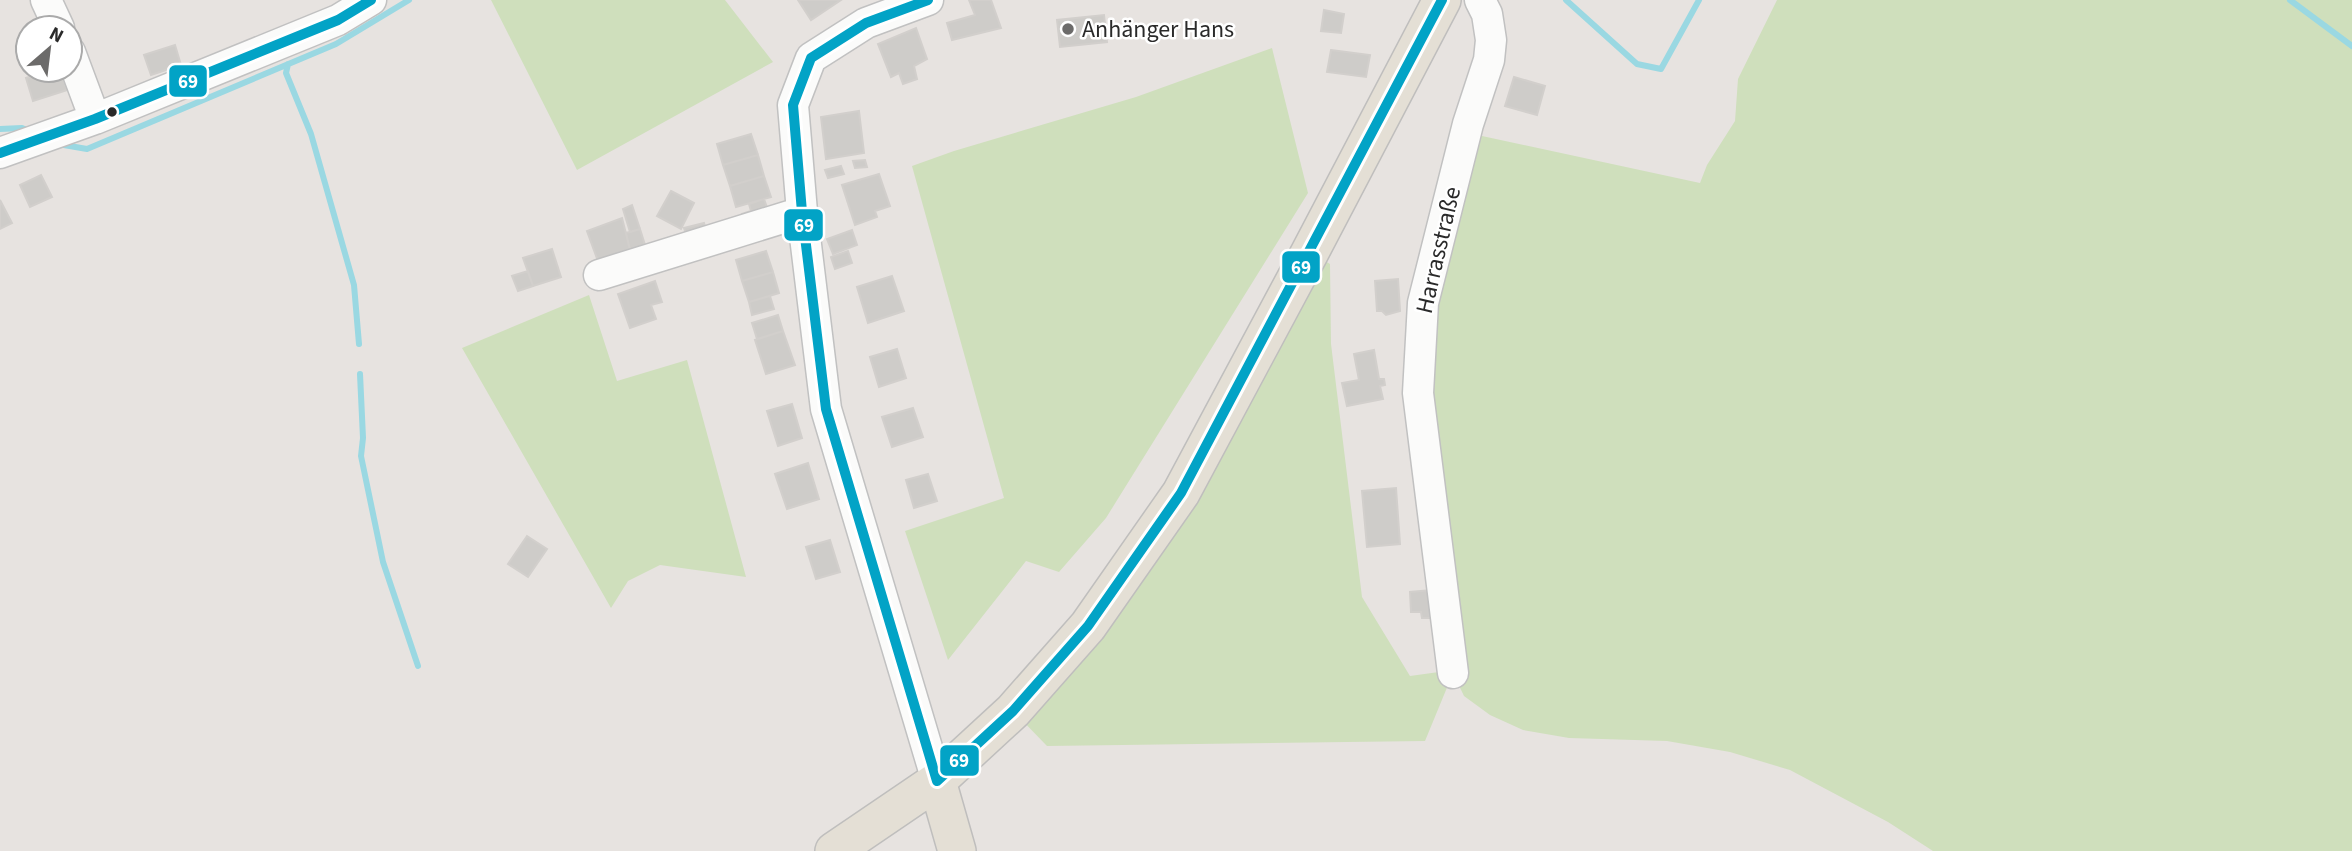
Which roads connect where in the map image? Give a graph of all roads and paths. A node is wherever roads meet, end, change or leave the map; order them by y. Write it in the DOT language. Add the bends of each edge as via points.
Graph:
graph roads {
  1 [pos="371,0"];
  2 [pos="928,0"];
  3 [pos="1442,0"];
  4 [pos="1480,0"];
  5 [pos="82,84"];
  6 [pos="96,119"];
  7 [pos="14,148"];
  8 [pos="802,212"];
  9 [pos="599,275"];
  10 [pos="1453,673"];
  11 [pos="937,781"];
  12 [pos="834,851"];
  13 [pos="957,851"];
  1 -- 6 [label="street" via="338,20"];
  2 -- 8 [label="street" via="866,23 811,58 793,105"];
  3 -- 11 [label="main road" via="1181,493 1080,635 1013,711"];
  4 -- 10 [label="street, Harrasstraße" via="1491,40 1489,60 1423,303 1418,393"];
  5 -- 6 [label="street"];
  6 -- 7 [label="street"];
  8 -- 9 [label="street"];
  8 -- 11 [label="street" via="826,409"];
  11 -- 12 [label="main road"];
  11 -- 13 [label="main road"];
}
